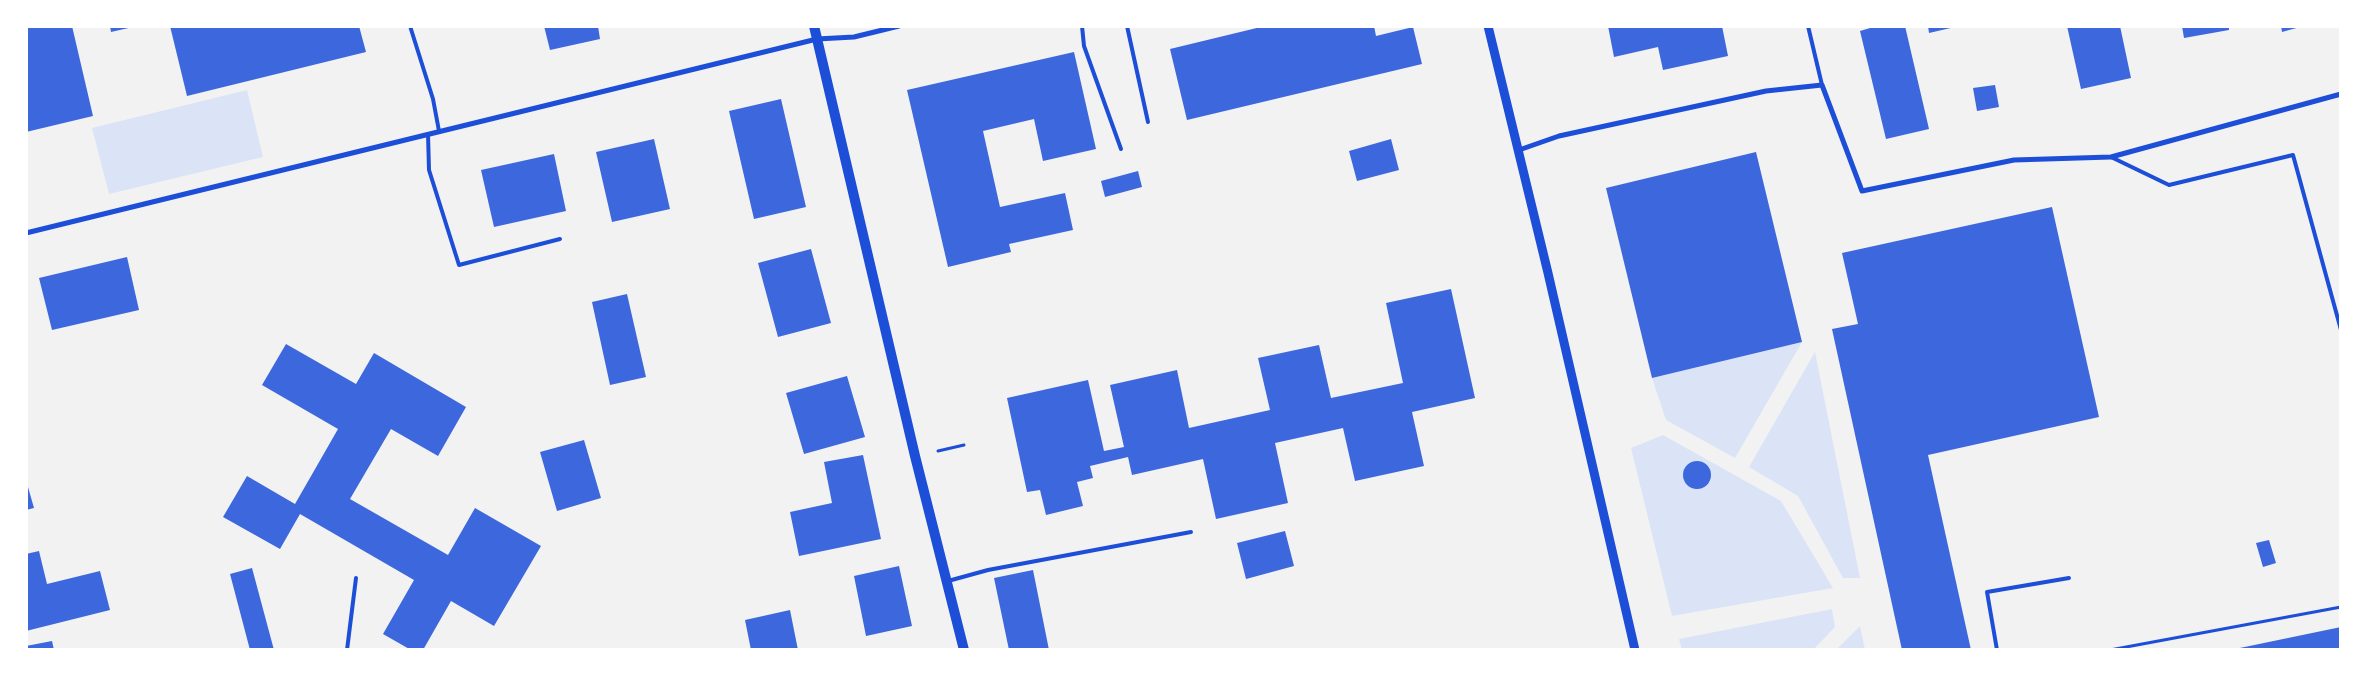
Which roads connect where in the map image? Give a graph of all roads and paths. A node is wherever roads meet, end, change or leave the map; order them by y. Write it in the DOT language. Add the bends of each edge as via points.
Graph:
graph roads {
  1 [pos="410,26"];
  2 [pos="814,26"];
  3 [pos="900,26"];
  4 [pos="1082,26"];
  5 [pos="1127,26"];
  6 [pos="1488,26"];
  7 [pos="1808,26"];
  8 [pos="817,39"];
  9 [pos="1822,85"];
  10 [pos="2341,94"];
  11 [pos="1148,122"];
  12 [pos="439,132"];
  13 [pos="428,134"];
  14 [pos="1120,149"];
  15 [pos="1519,150"];
  16 [pos="2112,157"];
  17 [pos="26,233"];
  18 [pos="560,239"];
  19 [pos="2341,330"];
  20 [pos="1192,532"];
  21 [pos="356,578"];
  22 [pos="2069,578"];
  23 [pos="946,581"];
  24 [pos="2341,607"];
  25 [pos="346,650"];
  26 [pos="964,650"];
  27 [pos="1635,650"];
  28 [pos="1996,650"];
  29 [pos="2110,650"];
  1 -- 12 [label="lane"];
  2 -- 8 [label="main road"];
  3 -- 8 [label="street" via="854,37"];
  4 -- 14 [label="lane" via="1084,46"];
  5 -- 11 [label="lane"];
  6 -- 15 [label="street"];
  7 -- 9 [label="lane"];
  8 -- 12 [label="street"];
  8 -- 23 [label="main road"];
  9 -- 15 [label="street" via="1756,93 1559,136"];
  9 -- 16 [label="street" via="1862,191 2014,160"];
  10 -- 16 [label="street"];
  12 -- 13 [label="street"];
  13 -- 17 [label="street"];
  13 -- 18 [label="lane" via="429,170 458,265"];
  15 -- 27 [label="street"];
  16 -- 19 [label="lane" via="2168,185 2292,155"];
  20 -- 23 [label="lane" via="988,570"];
  21 -- 25 [label="lane"];
  22 -- 28 [label="lane" via="1987,592"];
  23 -- 26 [label="main road"];
  24 -- 29 [label="path"];
}
